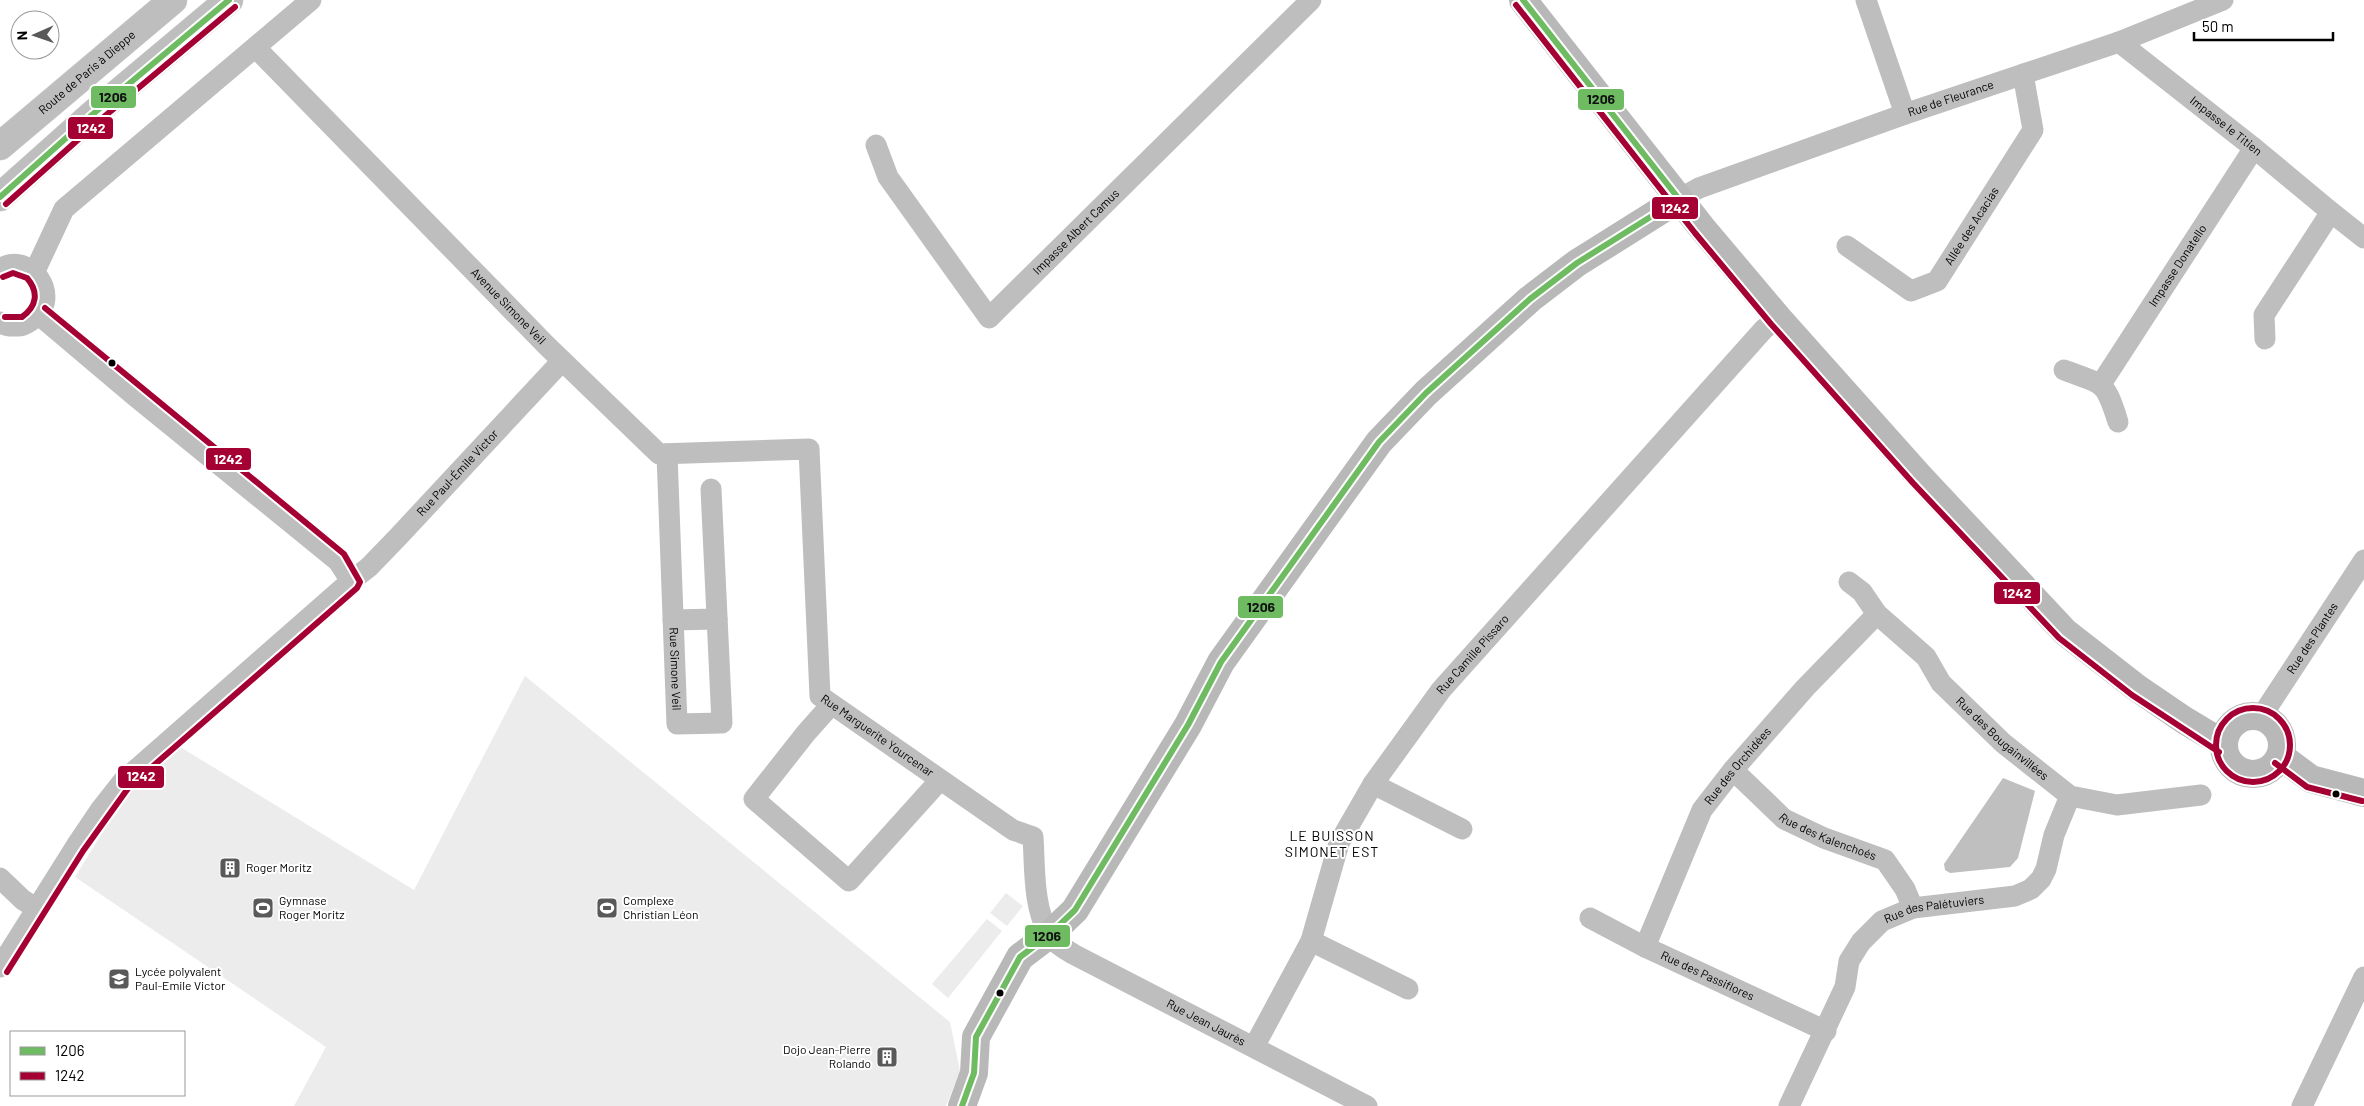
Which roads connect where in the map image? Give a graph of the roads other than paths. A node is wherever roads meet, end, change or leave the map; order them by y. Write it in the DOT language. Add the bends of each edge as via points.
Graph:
graph roads {
  1 [pos="173,0"];
  2 [pos="229,0"];
  3 [pos="312,0"];
  4 [pos="1311,0"];
  5 [pos="1523,0"];
  6 [pos="1866,0"];
  7 [pos="2224,0"];
  8 [pos="2119,42"];
  9 [pos="256,48"];
  10 [pos="2023,74"];
  11 [pos="1905,114"];
  12 [pos="876,145"];
  13 [pos="0,146"];
  14 [pos="2254,148"];
  15 [pos="0,197"];
  16 [pos="1680,199"];
  17 [pos="2331,212"];
  18 [pos="2364,238"];
  19 [pos="1847,246"];
  20 [pos="0,270"];
  21 [pos="34,274"];
  22 [pos="39,315"];
  23 [pos="1778,318"];
  24 [pos="0,322"];
  25 [pos="2265,339"];
  26 [pos="562,361"];
  27 [pos="2064,370"];
  28 [pos="2101,384"];
  29 [pos="2118,422"];
  30 [pos="809,448"];
  31 [pos="667,454"];
  32 [pos="711,489"];
  33 [pos="2364,560"];
  34 [pos="351,581"];
  35 [pos="1849,582"];
  36 [pos="1877,614"];
  37 [pos="717,619"];
  38 [pos="673,620"];
  39 [pos="831,705"];
  40 [pos="2261,717"];
  41 [pos="2224,744"];
  42 [pos="2280,756"];
  43 [pos="1733,770"];
  44 [pos="940,780"];
  45 [pos="1373,784"];
  46 [pos="2364,793"];
  47 [pos="2201,795"];
  48 [pos="2070,796"];
  49 [pos="1462,829"];
  50 [pos="0,878"];
  51 [pos="36,908"];
  52 [pos="1913,908"];
  53 [pos="1590,918"];
  54 [pos="1049,935"];
  55 [pos="1311,941"];
  56 [pos="0,944"];
  57 [pos="1644,947"];
  58 [pos="0,966"];
  59 [pos="2364,977"];
  60 [pos="1408,989"];
  61 [pos="1826,1031"];
  62 [pos="1254,1047"];
  63 [pos="962,1106"];
  64 [pos="1367,1106"];
  65 [pos="1789,1106"];
  66 [pos="2302,1106"];
  1 -- 13 [label="main road, Route de Paris à Dieppe"];
  2 -- 15 [label="main road"];
  3 -- 9 [label="street"];
  4 -- 12 [label="street, Impasse Albert Camus" via="989,318 888,177"];
  5 -- 16 [label="street"];
  6 -- 11 [label="street"];
  7 -- 8 [label="street, Rue de Fleurance"];
  8 -- 10 [label="street, Rue de Fleurance"];
  8 -- 14 [label="street, Impasse le Titien"];
  9 -- 21 [label="street" via="64,209"];
  9 -- 26 [label="street, Avenue Simone Veil"];
  10 -- 11 [label="street, Rue de Fleurance"];
  10 -- 19 [label="street, Allée des Acacias" via="2033,130 1937,281 1911,292"];
  11 -- 16 [label="street, Rue de Fleurance" via="1699,188"];
  14 -- 17 [label="street, Impasse le Titien"];
  14 -- 28 [label="street, Impasse Donatello"];
  16 -- 23 [label="street"];
  16 -- 54 [label="street" via="1577,263 1530,300 1426,392 1379,442 1221,662 1188,725 1075,910"];
  17 -- 18 [label="street, Impasse le Titien"];
  17 -- 25 [label="street" via="2264,315"];
  20 -- 21 [label="street" via="5,266 25,266"];
  21 -- 22 [label="street" via="40,278 46,297"];
  22 -- 24 [label="street" via="23,326 4,326"];
  22 -- 34 [label="street" via="338,561"];
  23 -- 41 [label="street" via="2065,632 2137,688"];
  23 -- 45 [label="street, Rue Camille Pissaro" via="1764,329 1442,690"];
  26 -- 31 [label="street, Avenue Simone Veil" via="652,449 659,454"];
  26 -- 34 [label="street, Rue Paul-Émile Victor" via="398,537"];
  27 -- 28 [label="street"];
  28 -- 29 [label="street"];
  30 -- 31 [label="street, Avenue Simone Veil"];
  30 -- 39 [label="street, Rue Marguerite Yourcenar" via="818,687 820,696"];
  31 -- 38 [label="street, Rue Simone Veil"];
  32 -- 37 [label="street, Rue Simone Veil"];
  33 -- 40 [label="street, Rue des Plantes"];
  34 -- 51 [label="street, Rue Paul-Émile Victor" via="123,781"];
  35 -- 36 [label="street, Rue des Bougainvillées" via="1862,592"];
  36 -- 43 [label="street, Rue des Orchidées" via="1805,688"];
  36 -- 48 [label="street, Rue des Bougainvillées" via="1926,657 1941,683 2003,743"];
  37 -- 38 [label="street"];
  37 -- 38 [label="street, Rue Simone Veil" via="722,723 677,724"];
  39 -- 44 [label="street, Rue Marguerite Yourcenar"];
  39 -- 44 [label="street" via="754,799 848,881"];
  40 -- 41 [label="street" via="2249,716 2239,720 2228,730"];
  40 -- 42 [label="street" via="2280,733"];
  41 -- 42 [label="street" via="2228,760 2240,772 2257,774 2270,769"];
  42 -- 46 [label="street" via="2312,779"];
  43 -- 52 [label="street, Rue des Kalenchoés" via="1784,819 1824,838 1885,860 1905,889"];
  43 -- 57 [label="street, Rue des Orchidées" via="1702,810"];
  44 -- 54 [label="street, Rue Marguerite Yourcenar" via="1013,830 1033,837 1037,889"];
  45 -- 49 [label="street"];
  45 -- 55 [label="street, Rue Camille Pissaro" via="1339,843"];
  47 -- 48 [label="street, Rue des Bougainvillées" via="2117,804"];
  48 -- 52 [label="street, Rue des Palétuviers" via="2054,835 2046,869 2031,889 2015,896"];
  50 -- 51 [label="street"];
  51 -- 56 [label="street"];
  51 -- 58 [label="street"];
  52 -- 61 [label="street, Rue des Palétuviers" via="1882,921 1861,942 1849,961 1845,987"];
  53 -- 57 [label="street, Rue des Passiflores"];
  54 -- 62 [label="street, Rue Jean Jaurès" via="1073,954"];
  54 -- 63 [label="street" via="1020,957 976,1036 974,1073"];
  55 -- 60 [label="street"];
  55 -- 62 [label="street, Rue Camille Pissaro"];
  57 -- 61 [label="street, Rue des Passiflores"];
  59 -- 66 [label="street"];
  61 -- 65 [label="street, Rue des Palétuviers"];
  62 -- 64 [label="street, Rue Jean Jaurès"];
}
